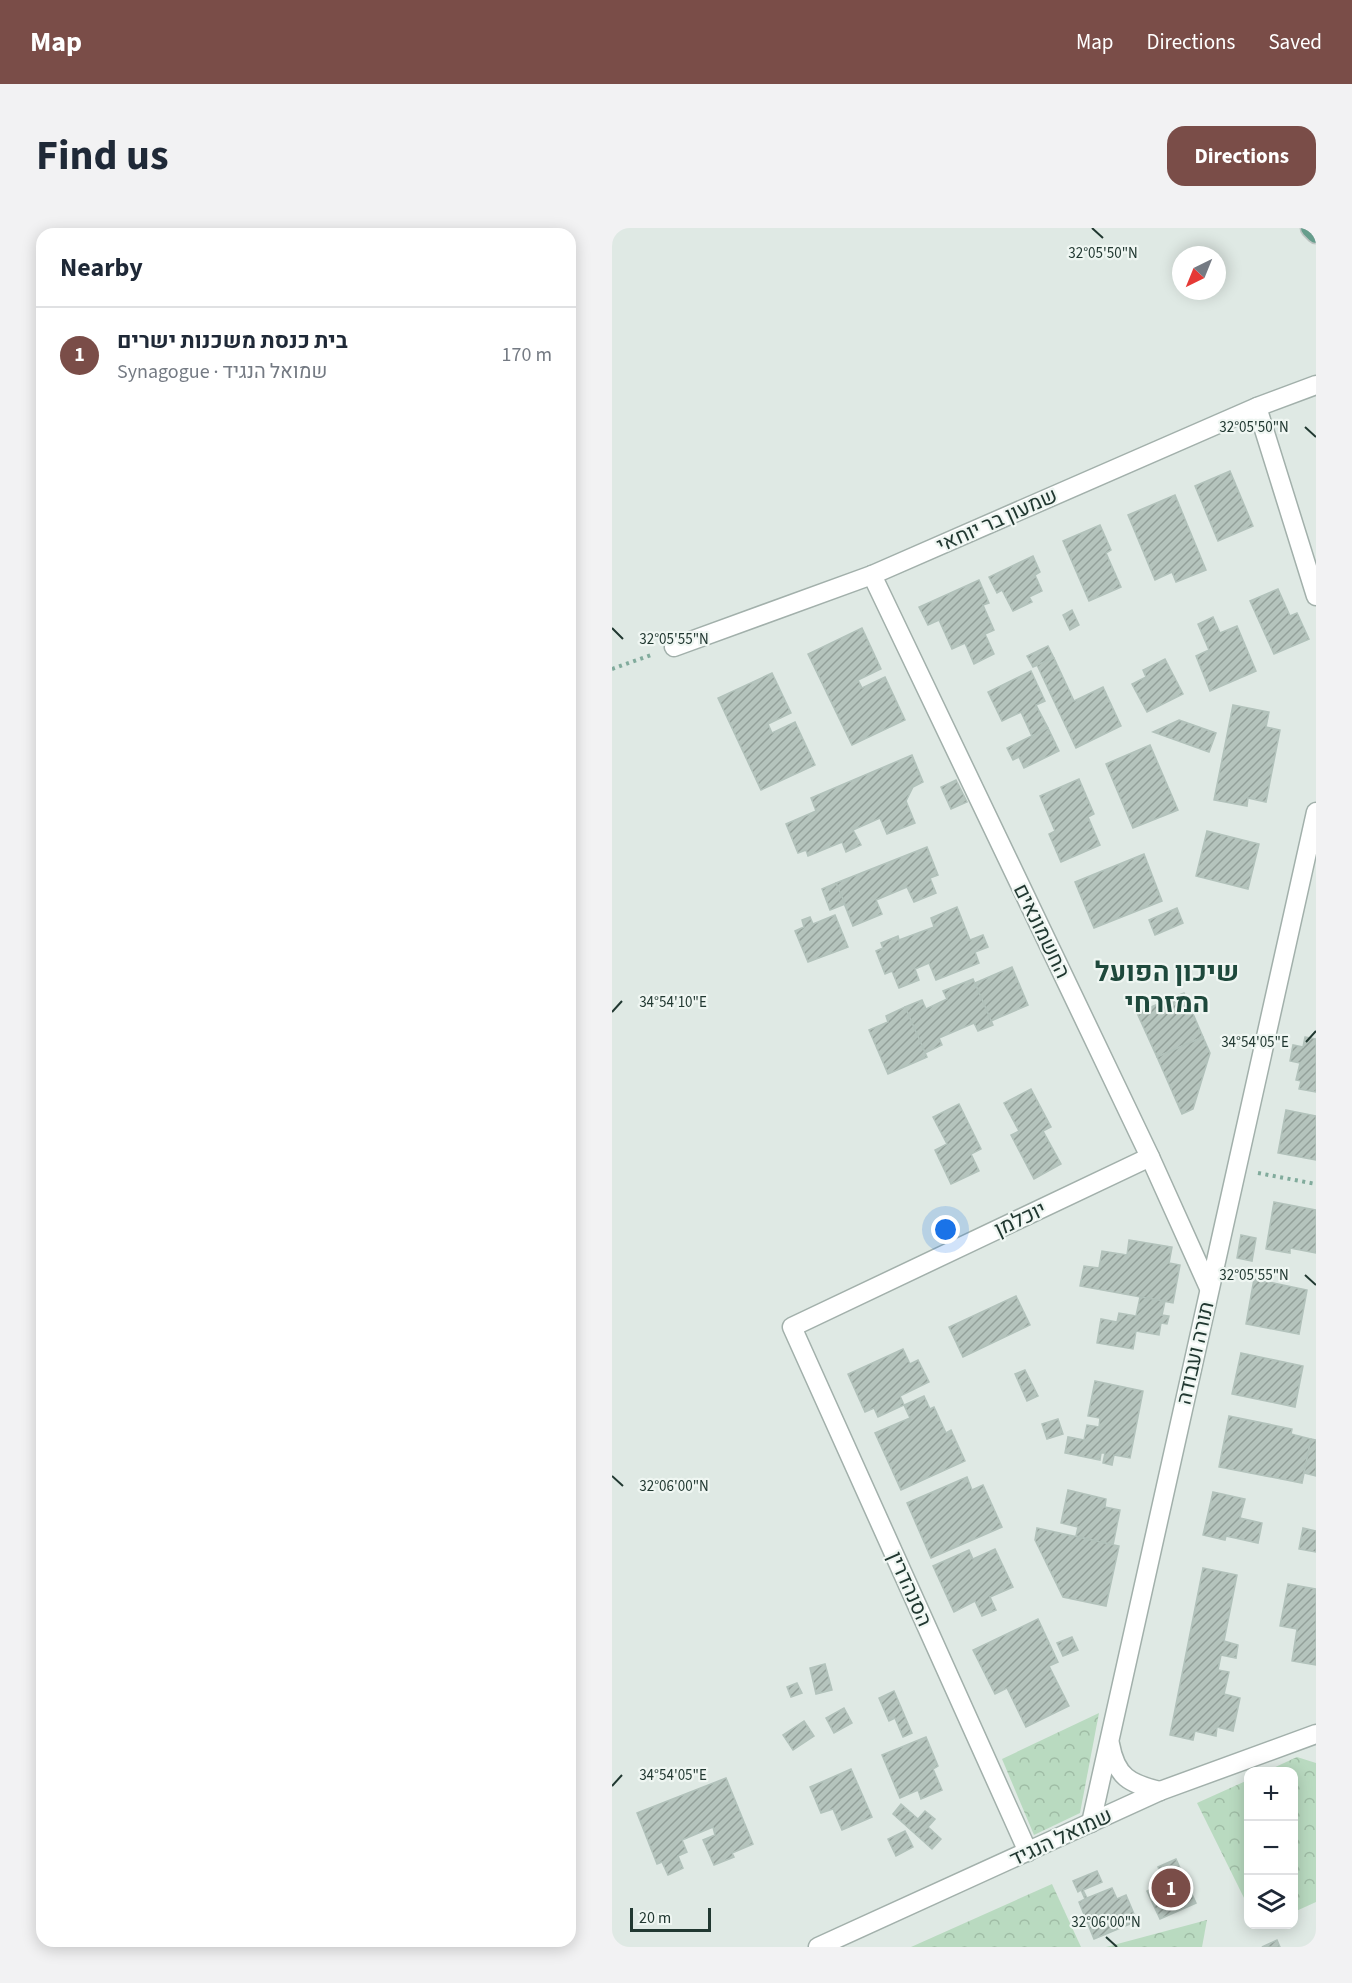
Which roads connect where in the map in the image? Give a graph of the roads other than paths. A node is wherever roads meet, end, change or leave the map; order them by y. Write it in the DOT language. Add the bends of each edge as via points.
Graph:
graph roads {
  1 [pos="1310,228"];
  2 [pos="1316,234"];
  3 [pos="1316,385"];
  4 [pos="1257,407"];
  5 [pos="872,575"];
  6 [pos="1316,596"];
  7 [pos="674,647"];
  8 [pos="1316,812"];
  9 [pos="1150,1157"];
  10 [pos="1209,1288"];
  11 [pos="792,1327"];
  12 [pos="1313,1736"];
  13 [pos="1109,1738"];
  14 [pos="1160,1791"];
  15 [pos="1091,1823"];
  16 [pos="1028,1852"];
  17 [pos="818,1947"];
  1 -- 2 [label="main road"];
  3 -- 4 [label="street, שמעון בר יוחאי"];
  4 -- 5 [label="street, שמעון בר יוחאי"];
  4 -- 6 [label="street"];
  5 -- 7 [label="street, שמעון בר יוחאי"];
  5 -- 9 [label="street, החשמונאים"];
  8 -- 10 [label="street, תורה ועבודה"];
  9 -- 10 [label="street, החשמונאים"];
  9 -- 11 [label="street, יוכלמן"];
  10 -- 13 [label="street, תורה ועבודה"];
  11 -- 16 [label="street, הסנהדרין"];
  12 -- 14 [label="street, שמואל הנגיד"];
  13 -- 14 [label="street" via="1113,1761 1123,1776 1137,1786"];
  13 -- 15 [label="street, תורה ועבודה"];
  14 -- 15 [label="street, שמואל הנגיד"];
  15 -- 16 [label="street, שמואל הנגיד"];
  16 -- 17 [label="street, שמואל הנגיד"];
}
